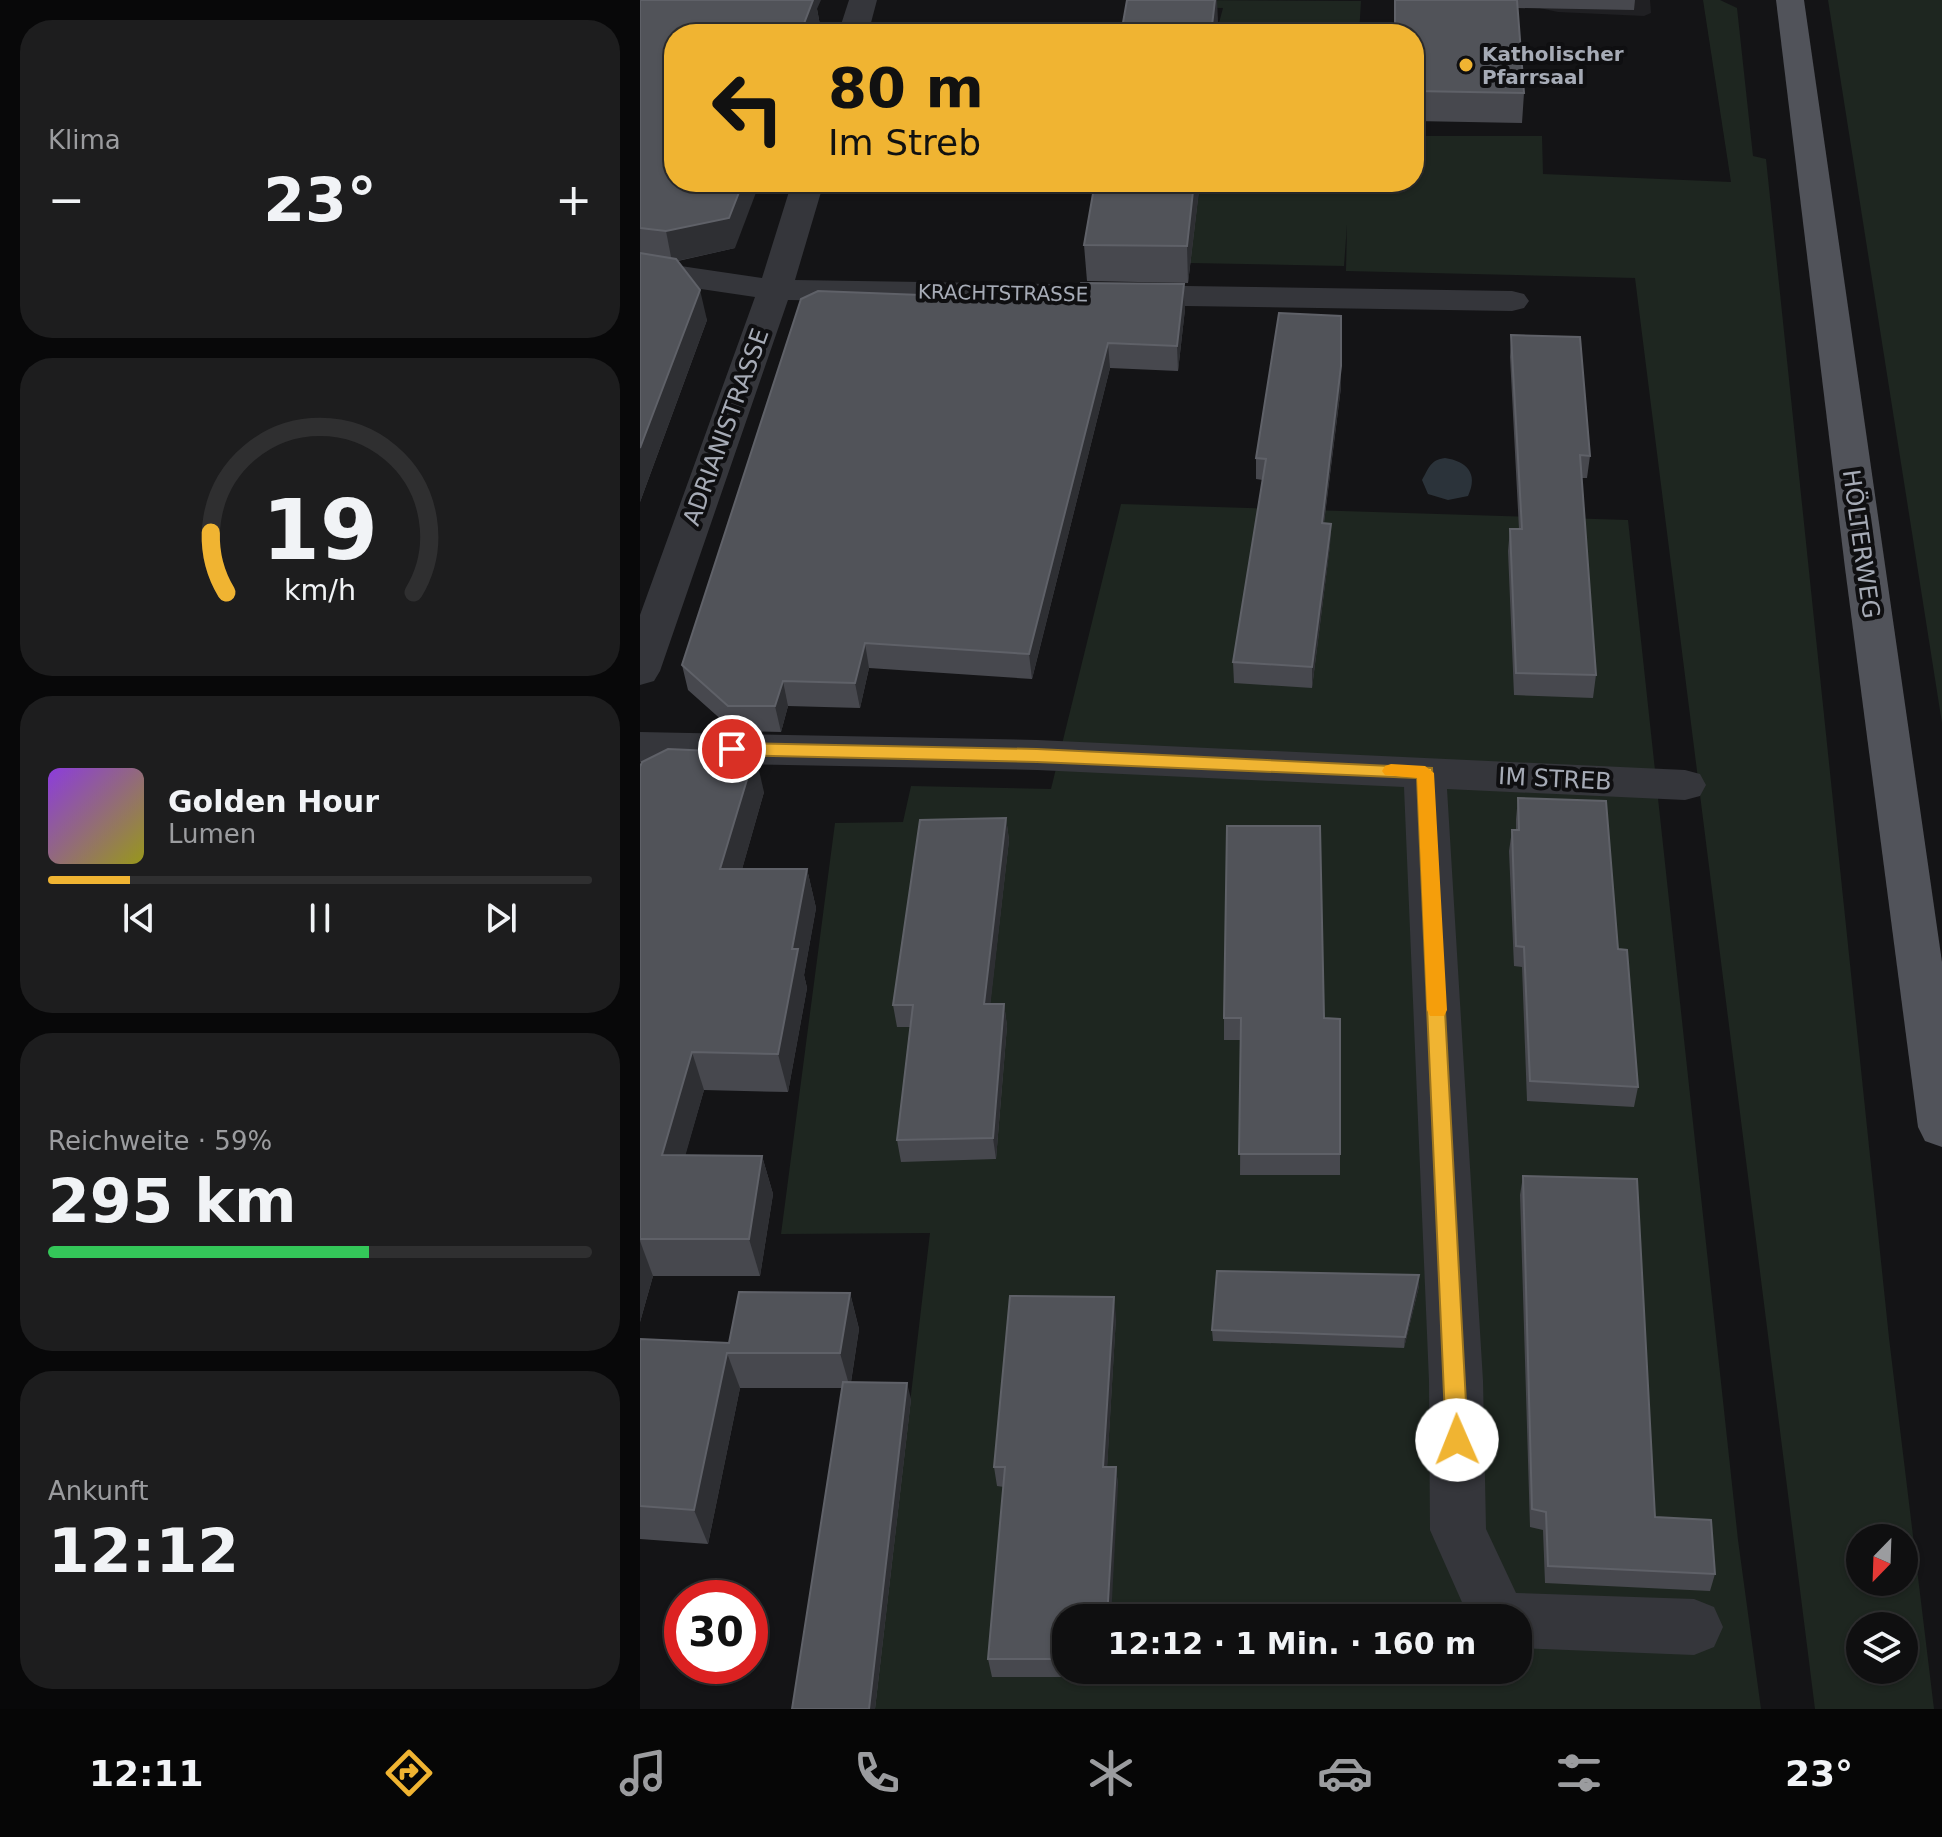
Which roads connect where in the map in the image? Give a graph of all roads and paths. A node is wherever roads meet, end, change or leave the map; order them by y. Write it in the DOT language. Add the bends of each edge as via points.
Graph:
graph roads {
  1 [pos="863,0"];
  2 [pos="1790,0"];
  3 [pos="856,24"];
  4 [pos="805,192"];
  5 [pos="640,270"];
  6 [pos="775,290"];
  7 [pos="1512,301"];
  8 [pos="640,671"];
  9 [pos="640,747"];
  10 [pos="1425,773"];
  11 [pos="1685,785"];
  12 [pos="1941,1104"];
  13 [pos="1492,1604"];
  14 [pos="1532,1621"];
  15 [pos="1694,1627"];
  1 -- 3 [label="street"];
  2 -- 12 [label="main road, HÖLTERWEG"];
  4 -- 6 [label="street, ADRIANISTRASSE"];
  5 -- 6 [label="street, KRACHTSTRASSE"];
  6 -- 7 [label="street, KRACHTSTRASSE"];
  6 -- 8 [label="street, ADRIANISTRASSE"];
  9 -- 10 [label="street, IM STREB" via="1037,755"];
  10 -- 11 [label="street, IM STREB"];
  10 -- 13 [label="street" via="1456,1381 1458,1530"];
  14 -- 15 [label="street"];
}
